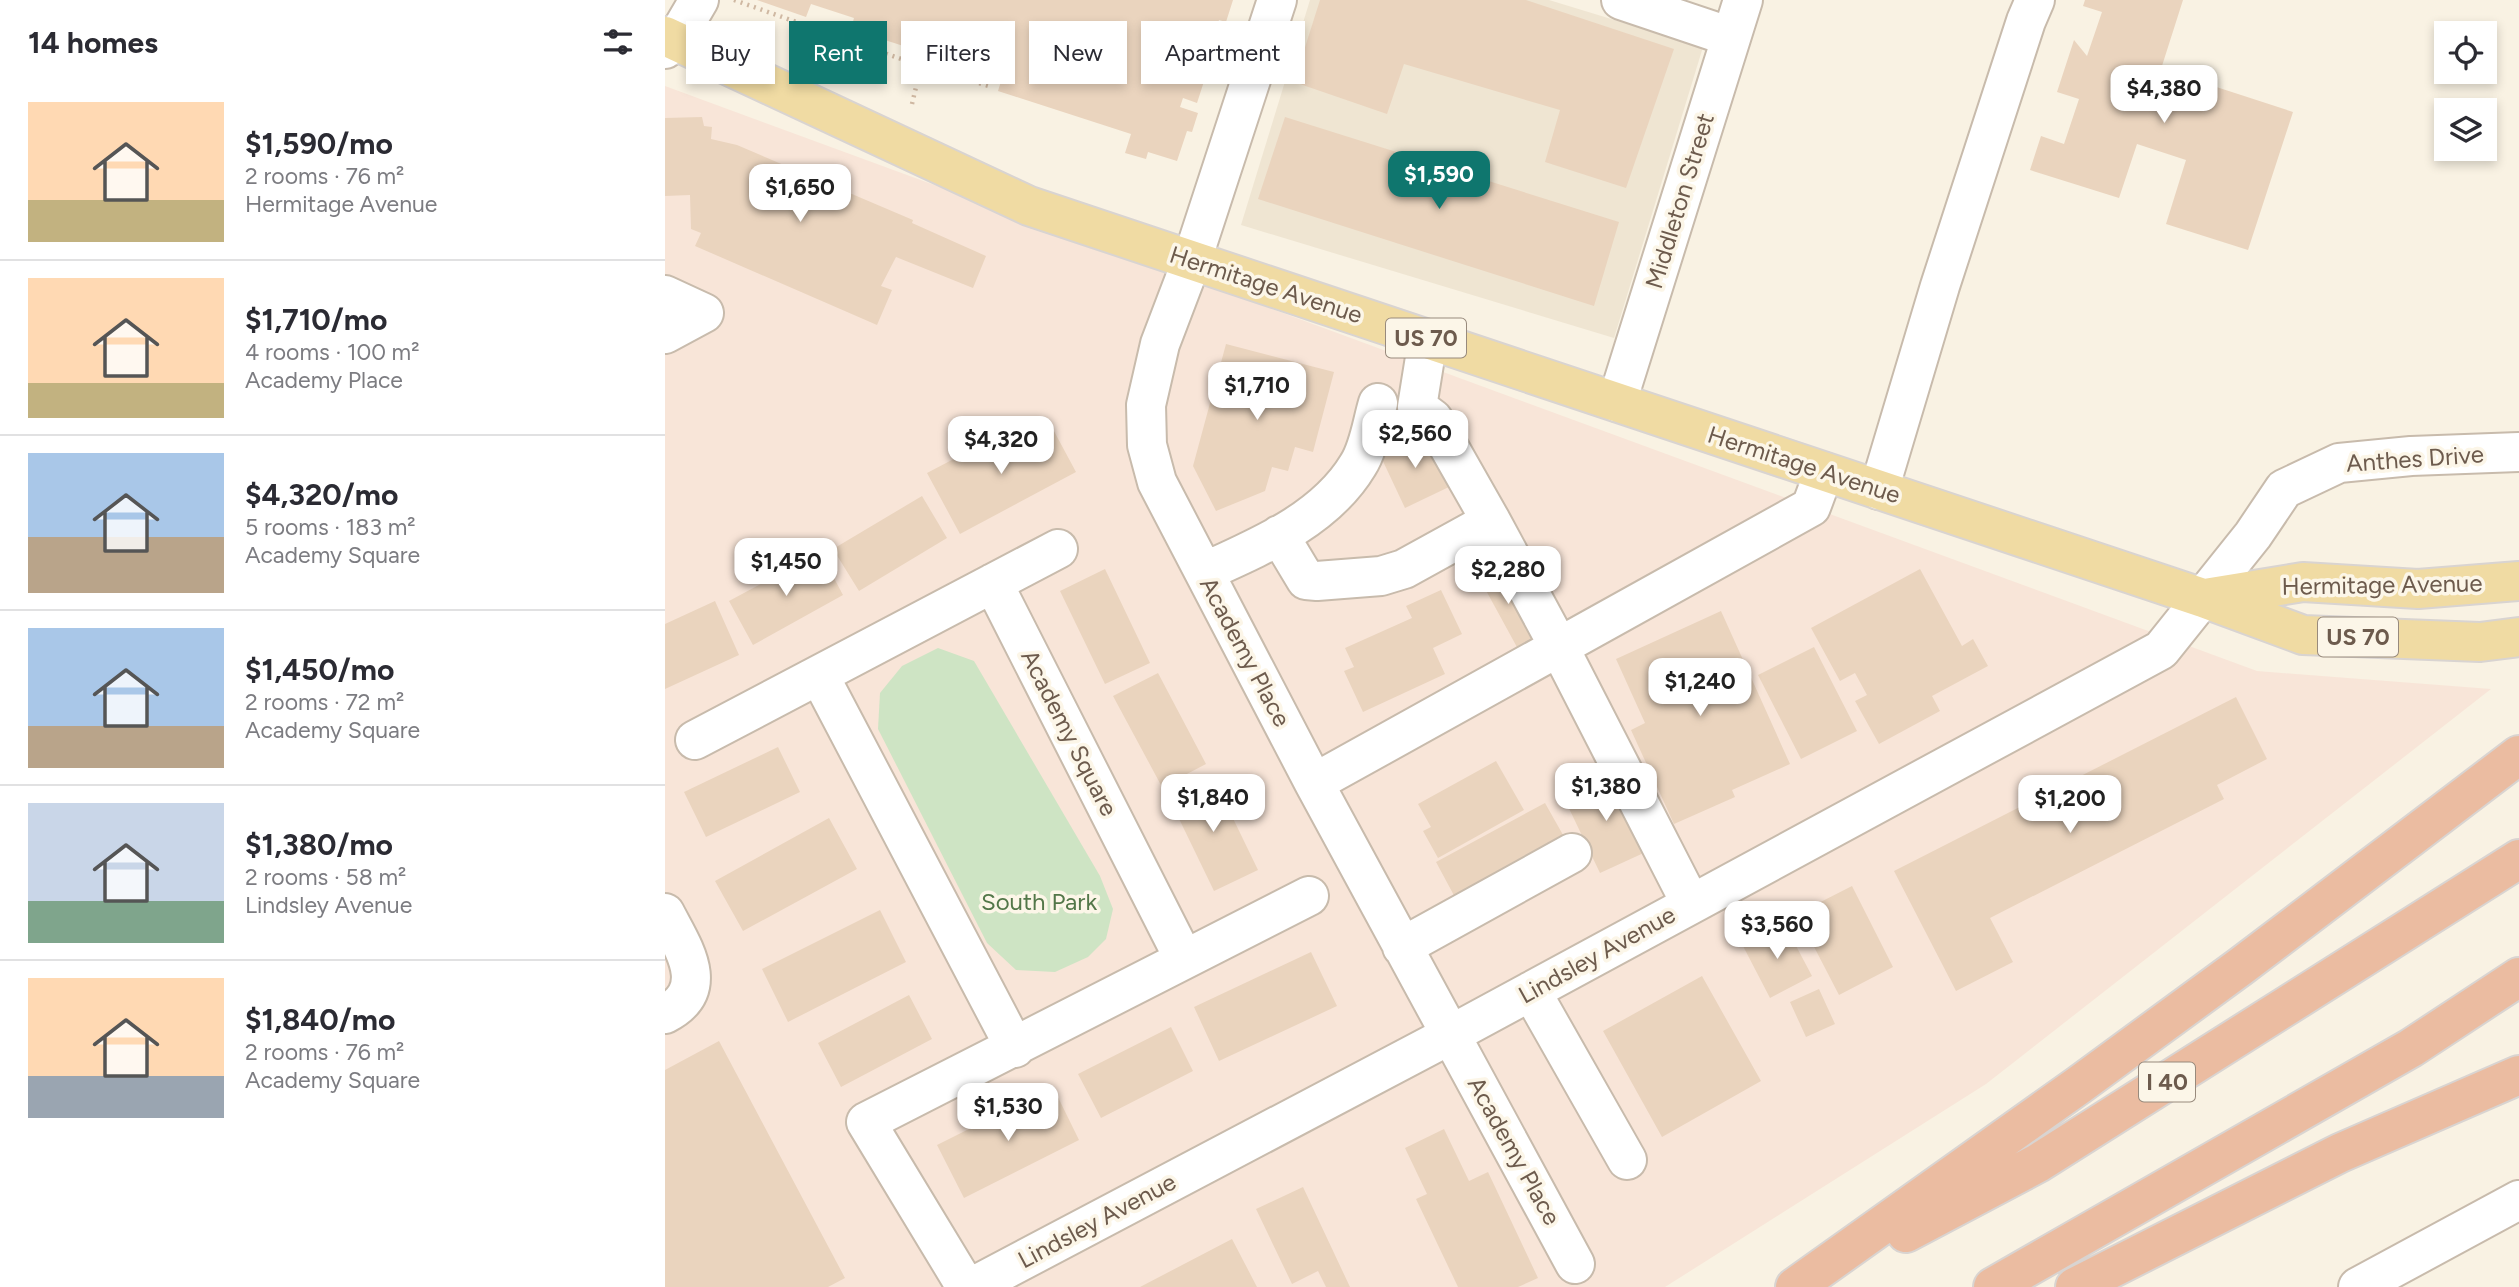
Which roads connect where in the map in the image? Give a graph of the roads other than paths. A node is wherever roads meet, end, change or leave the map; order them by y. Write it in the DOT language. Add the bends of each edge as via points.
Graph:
graph roads {
  1 [pos="699,0"];
  2 [pos="1277,0"];
  3 [pos="1621,0"];
  4 [pos="1743,0"];
  5 [pos="2035,0"];
  6 [pos="1731,37"];
  7 [pos="668,42"];
  8 [pos="1192,260"];
  9 [pos="665,295"];
  10 [pos="665,334"];
  11 [pos="1428,339"];
  12 [pos="1617,402"];
  13 [pos="1378,403"];
  14 [pos="2519,452"];
  15 [pos="1824,472"];
  16 [pos="1879,490"];
  17 [pos="1491,521"];
  18 [pos="1279,535"];
  19 [pos="1058,549"];
  20 [pos="1204,572"];
  21 [pos="2519,581"];
  22 [pos="993,583"];
  23 [pos="2203,598"];
  24 [pos="2519,637"];
  25 [pos="1559,647"];
  26 [pos="819,675"];
  27 [pos="695,740"];
  28 [pos="2519,755"];
  29 [pos="1314,783"];
  30 [pos="1572,853"];
  31 [pos="2519,859"];
  32 [pos="1309,895"];
  33 [pos="1691,904"];
  34 [pos="665,914"];
  35 [pos="1402,947"];
  36 [pos="1184,959"];
  37 [pos="2519,977"];
  38 [pos="1531,991"];
  39 [pos="665,1014"];
  40 [pos="1450,1035"];
  41 [pos="1015,1048"];
  42 [pos="2519,1076"];
  43 [pos="1627,1160"];
  44 [pos="2519,1200"];
  45 [pos="1575,1264"];
  46 [pos="966,1287"];
  47 [pos="972,1287"];
  48 [pos="1795,1287"];
  49 [pos="1804,1287"];
  50 [pos="1993,1287"];
  51 [pos="2075,1287"];
  52 [pos="2358,1287"];
  1 -- 7 [label="street"];
  2 -- 8 [label="street, Academy Place"];
  3 -- 6 [label="street"];
  4 -- 6 [label="street, Middleton Street"];
  5 -- 16 [label="street" via="1940,286"];
  6 -- 12 [label="street, Middleton Street"];
  7 -- 8 [label="main road, Hermitage Avenue / US 70" via="1029,206"];
  8 -- 11 [label="main road, Hermitage Avenue / US 70"];
  8 -- 20 [label="street, Academy Place" via="1160,344 1146,405 1147,445 1157,482"];
  9 -- 10 [label="street" via="704,313"];
  11 -- 12 [label="main road, Hermitage Avenue / US 70"];
  11 -- 17 [label="street" via="1417,407 1433,419"];
  12 -- 15 [label="main road, Hermitage Avenue / US 70"];
  13 -- 18 [label="street" via="1360,463 1341,489"];
  14 -- 23 [label="street, Anthes Drive" via="2339,463 2284,489"];
  15 -- 16 [label="main road, Hermitage Avenue / US 70"];
  15 -- 25 [label="street" via="1811,507"];
  16 -- 23 [label="main road, Hermitage Avenue / US 70"];
  17 -- 18 [label="street" via="1404,569 1381,576 1317,581 1305,580"];
  17 -- 25 [label="street"];
  18 -- 20 [label="street"];
  19 -- 22 [label="street"];
  20 -- 29 [label="street, Academy Place"];
  21 -- 23 [label="main road, Hermitage Avenue / US 70" via="2418,589 2303,582"];
  22 -- 26 [label="street"];
  22 -- 36 [label="street, Academy Square"];
  23 -- 24 [label="main road, Hermitage Avenue / US 70" via="2303,635 2480,642"];
  23 -- 33 [label="street, Lindsley Avenue" via="2161,650"];
  25 -- 29 [label="street"];
  25 -- 33 [label="street"];
  26 -- 27 [label="street"];
  26 -- 41 [label="street"];
  28 -- 48 [label="highway" via="2112,1061"];
  29 -- 35 [label="street, Academy Place"];
  30 -- 35 [label="street"];
  31 -- 49 [label="highway, I 40" via="2038,1163"];
  32 -- 36 [label="street"];
  33 -- 38 [label="street, Lindsley Avenue"];
  34 -- 39 [label="street" via="691,961 691,989"];
  35 -- 40 [label="street, Academy Place"];
  36 -- 41 [label="street"];
  37 -- 50 [label="highway" via="2411,1048"];
  38 -- 40 [label="street, Lindsley Avenue"];
  38 -- 43 [label="street"];
  40 -- 45 [label="street, Academy Place"];
  40 -- 47 [label="street, Lindsley Avenue"];
  41 -- 46 [label="street" via="866,1122"];
  42 -- 51 [label="highway" via="2340,1153"];
  44 -- 52 [label="street"];
}
